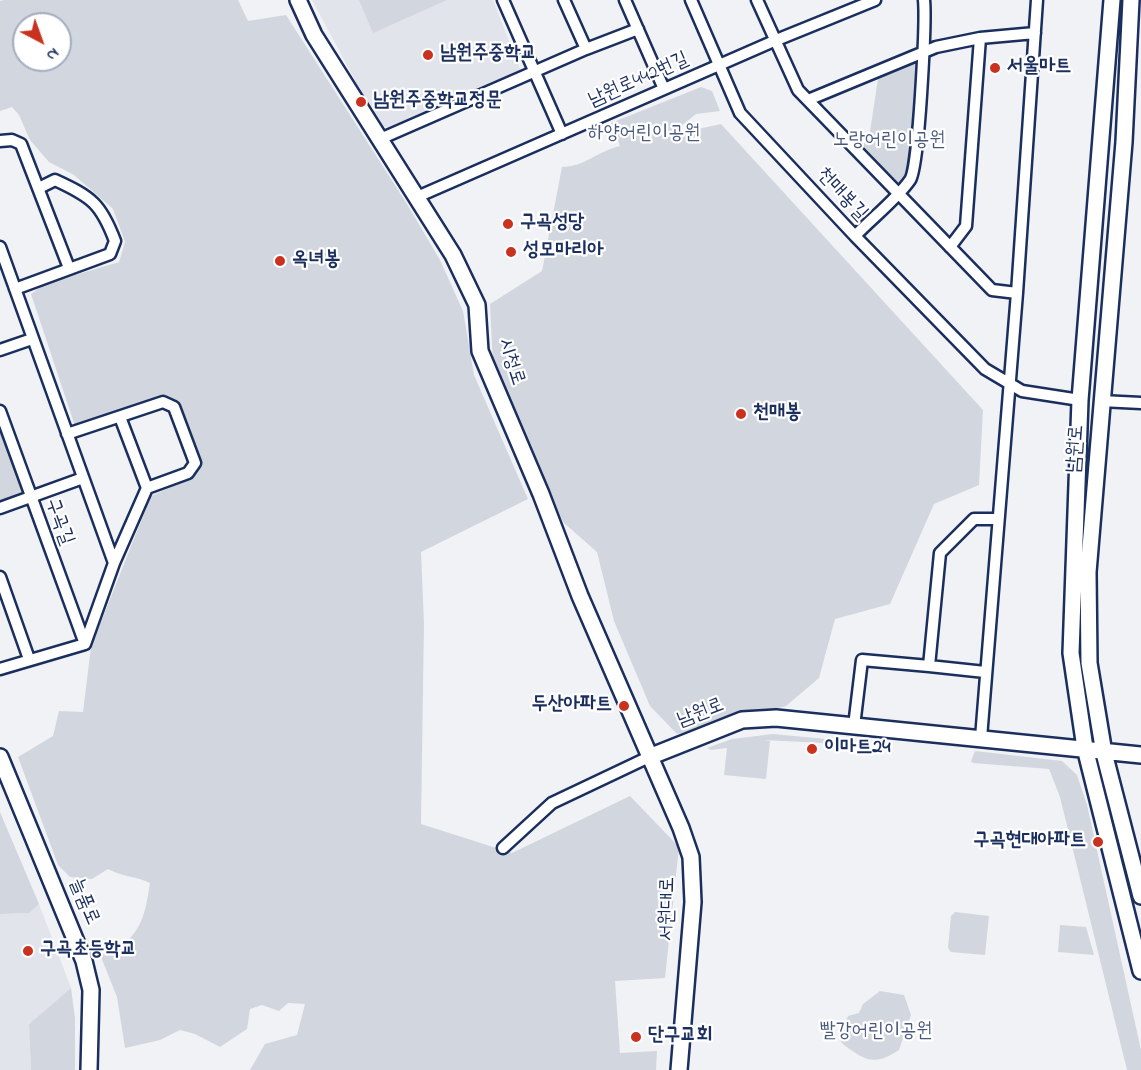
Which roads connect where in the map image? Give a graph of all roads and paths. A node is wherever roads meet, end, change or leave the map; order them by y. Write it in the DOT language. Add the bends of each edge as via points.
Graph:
graph roads {
  1 [pos="298,0"];
  2 [pos="503,0"];
  3 [pos="564,0"];
  4 [pos="625,0"];
  5 [pos="691,0"];
  6 [pos="757,0"];
  7 [pos="875,0"];
  8 [pos="924,0"];
  9 [pos="1037,0"];
  10 [pos="1112,0"];
  11 [pos="1131,0"];
  12 [pos="638,29"];
  13 [pos="1035,33"];
  14 [pos="980,38"];
  15 [pos="774,41"];
  16 [pos="585,49"];
  17 [pos="924,51"];
  18 [pos="719,65"];
  19 [pos="535,71"];
  20 [pos="664,89"];
  21 [pos="808,100"];
  22 [pos="562,134"];
  23 [pos="380,139"];
  24 [pos="0,141"];
  25 [pos="39,188"];
  26 [pos="897,193"];
  27 [pos="417,197"];
  28 [pos="855,236"];
  29 [pos="0,247"];
  30 [pos="950,247"];
  31 [pos="69,268"];
  32 [pos="15,289"];
  33 [pos="1017,293"];
  34 [pos="32,339"];
  35 [pos="0,350"];
  36 [pos="1007,384"];
  37 [pos="1080,400"];
  38 [pos="1101,401"];
  39 [pos="1141,403"];
  40 [pos="0,411"];
  41 [pos="120,417"];
  42 [pos="67,434"];
  43 [pos="83,478"];
  44 [pos="147,488"];
  45 [pos="30,498"];
  46 [pos="0,508"];
  47 [pos="998,519"];
  48 [pos="114,563"];
  49 [pos="0,577"];
  50 [pos="85,644"];
  51 [pos="29,659"];
  52 [pos="929,666"];
  53 [pos="0,669"];
  54 [pos="985,672"];
  55 [pos="854,726"];
  56 [pos="981,738"];
  57 [pos="1086,748"];
  58 [pos="1104,753"];
  59 [pos="1141,755"];
  60 [pos="0,757"];
  61 [pos="649,757"];
  62 [pos="503,848"];
  63 [pos="1141,896"];
  64 [pos="1141,971"];
  65 [pos="89,1070"];
  66 [pos="679,1070"];
  1 -- 23 [label="street, 시청로" via="314,35"];
  2 -- 19 [label="street"];
  3 -- 16 [label="street"];
  4 -- 12 [label="street"];
  5 -- 18 [label="street, 천매봉길"];
  6 -- 15 [label="street, 천매봉길"];
  7 -- 15 [label="street, 남원로442번길"];
  8 -- 17 [label="street"];
  9 -- 13 [label="street"];
  10 -- 37 [label="street, 남원로"];
  11 -- 38 [label="street, 남원로" via="1124,142"];
  12 -- 16 [label="street"];
  12 -- 20 [label="street"];
  13 -- 14 [label="street"];
  13 -- 33 [label="street"];
  14 -- 17 [label="street"];
  14 -- 30 [label="street" via="966,226"];
  15 -- 18 [label="street, 남원로442번길"];
  15 -- 21 [label="street, 천매봉길" via="798,90"];
  16 -- 19 [label="street"];
  17 -- 21 [label="street"];
  17 -- 26 [label="street" via="912,178"];
  18 -- 20 [label="street, 남원로442번길"];
  18 -- 28 [label="street, 천매봉길" via="740,113"];
  19 -- 22 [label="street"];
  19 -- 23 [label="street"];
  20 -- 22 [label="street, 남원로442번길"];
  21 -- 26 [label="street, 천매봉길"];
  22 -- 27 [label="street, 남원로442번길"];
  23 -- 27 [label="street, 시청로"];
  24 -- 25 [label="street" via="21,144"];
  25 -- 31 [label="street"];
  25 -- 31 [label="street" via="55,180 96,204 115,242 110,254"];
  26 -- 28 [label="street"];
  26 -- 30 [label="street, 천매봉길"];
  27 -- 61 [label="street, 시청로" via="453,255 477,305 480,351"];
  28 -- 36 [label="street, 천매봉길" via="985,369"];
  29 -- 32 [label="street, 구곡길"];
  30 -- 33 [label="street, 천매봉길" via="992,290"];
  31 -- 32 [label="street"];
  32 -- 34 [label="street, 구곡길"];
  33 -- 36 [label="street"];
  34 -- 35 [label="street"];
  34 -- 42 [label="street, 구곡길"];
  36 -- 37 [label="street, 천매봉길"];
  36 -- 47 [label="street"];
  37 -- 38 [label="street"];
  37 -- 57 [label="street, 남원로" via="1071,653"];
  38 -- 39 [label="street"];
  38 -- 58 [label="street, 남원로" via="1088,583 1089,663"];
  40 -- 45 [label="street, 구곡길"];
  41 -- 42 [label="street"];
  41 -- 44 [label="street"];
  41 -- 44 [label="street" via="163,402 174,407 195,464 188,473"];
  42 -- 43 [label="street, 구곡길"];
  43 -- 45 [label="street"];
  43 -- 48 [label="street, 구곡길"];
  44 -- 48 [label="street"];
  45 -- 46 [label="street"];
  45 -- 50 [label="street, 구곡길"];
  47 -- 52 [label="street" via="974,519 940,553"];
  47 -- 54 [label="street"];
  48 -- 50 [label="street"];
  49 -- 51 [label="street"];
  50 -- 51 [label="street"];
  51 -- 53 [label="street"];
  52 -- 54 [label="street"];
  52 -- 55 [label="street" via="862,660"];
  54 -- 56 [label="street"];
  55 -- 56 [label="street, 남원로"];
  55 -- 61 [label="street, 남원로" via="776,718 742,720"];
  56 -- 57 [label="street, 남원로"];
  57 -- 58 [label="street"];
  57 -- 64 [label="street, 남원로"];
  58 -- 59 [label="street"];
  58 -- 63 [label="street, 남원로"];
  60 -- 65 [label="street, 늘품로" via="84,961 91,990"];
  61 -- 62 [label="street, 남원로" via="552,803"];
  61 -- 66 [label="street, 서원대로" via="691,857 693,902"];
}
